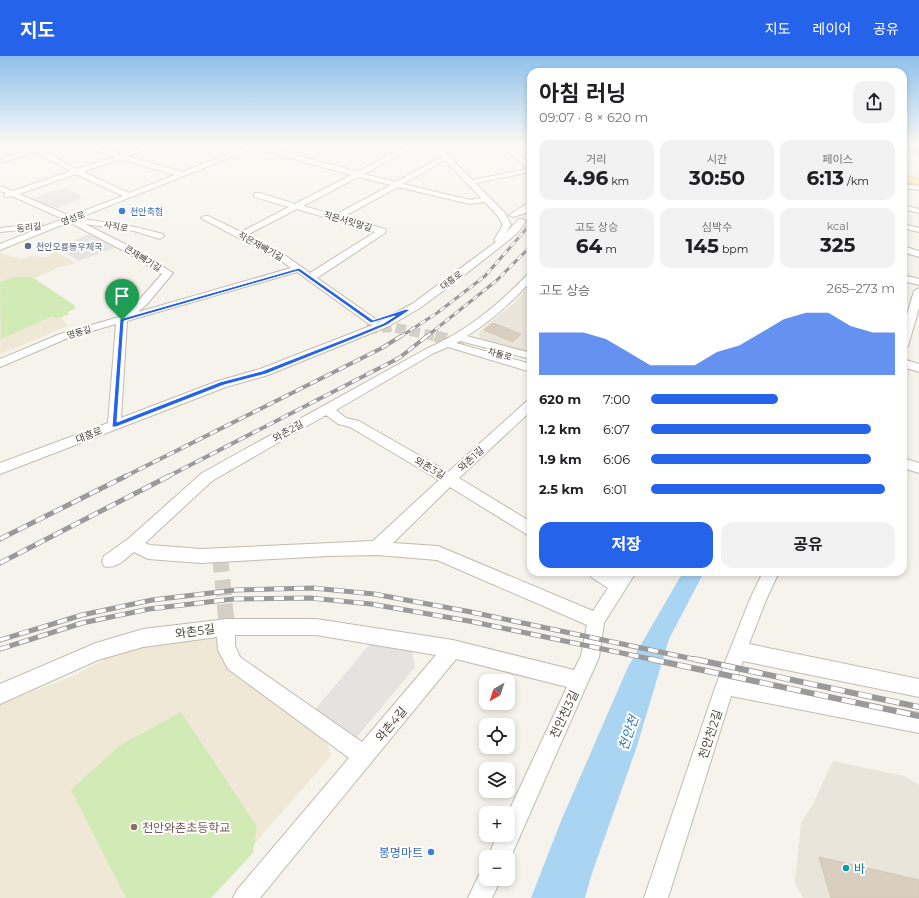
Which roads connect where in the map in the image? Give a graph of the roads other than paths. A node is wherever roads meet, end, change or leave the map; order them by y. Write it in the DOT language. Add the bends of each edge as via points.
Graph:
graph roads {
  1 [pos="41,184"];
  2 [pos="104,184"];
  3 [pos="160,184"];
  4 [pos="339,184"];
  5 [pos="398,184"];
  6 [pos="399,184"];
  7 [pos="473,184"];
  8 [pos="907,185"];
  9 [pos="919,187"];
  10 [pos="0,188"];
  11 [pos="12,194"];
  12 [pos="257,195"];
  13 [pos="130,196"];
  14 [pos="0,198"];
  15 [pos="487,199"];
  16 [pos="296,206"];
  17 [pos="527,208"];
  18 [pos="907,208"];
  19 [pos="919,211"];
  20 [pos="527,214"];
  21 [pos="508,217"];
  22 [pos="205,218"];
  23 [pos="336,218"];
  24 [pos="71,219"];
  25 [pos="522,220"];
  26 [pos="58,224"];
  27 [pos="907,227"];
  28 [pos="0,230"];
  29 [pos="919,230"];
  30 [pos="242,235"];
  31 [pos="160,236"];
  32 [pos="0,247"];
  33 [pos="492,248"];
  34 [pos="907,250"];
  35 [pos="919,254"];
  36 [pos="299,269"];
  37 [pos="311,277"];
  38 [pos="907,279"];
  39 [pos="527,280"];
  40 [pos="919,282"];
  41 [pos="919,292"];
  42 [pos="408,310"];
  43 [pos="122,320"];
  44 [pos="373,322"];
  45 [pos="910,327"];
  46 [pos="358,331"];
  47 [pos="453,340"];
  48 [pos="469,345"];
  49 [pos="527,355"];
  50 [pos="527,362"];
  51 [pos="0,363"];
  52 [pos="907,364"];
  53 [pos="527,367"];
  54 [pos="919,368"];
  55 [pos="222,384"];
  56 [pos="527,408"];
  57 [pos="327,409"];
  58 [pos="114,425"];
  59 [pos="907,464"];
  60 [pos="919,468"];
  61 [pos="0,469"];
  62 [pos="449,479"];
  63 [pos="527,528"];
  64 [pos="133,544"];
  65 [pos="377,548"];
  66 [pos="110,560"];
  67 [pos="612,576"];
  68 [pos="769,576"];
  69 [pos="623,579"];
  70 [pos="596,620"];
  71 [pos="227,627"];
  72 [pos="454,649"];
  73 [pos="738,651"];
  74 [pos="579,681"];
  75 [pos="725,685"];
  76 [pos="919,688"];
  77 [pos="0,694"];
  78 [pos="919,723"];
  79 [pos="364,756"];
  80 [pos="502,850"];
  81 [pos="486,886"];
  82 [pos="245,898"];
  83 [pos="480,898"];
  84 [pos="656,898"];
  1 -- 11 [label="street"];
  2 -- 13 [label="street"];
  3 -- 13 [label="street, 영성로"];
  4 -- 16 [label="street"];
  5 -- 23 [label="street"];
  6 -- 15 [label="street" via="470,202"];
  7 -- 15 [label="street"];
  8 -- 9 [label="main road"];
  10 -- 11 [label="street"];
  11 -- 14 [label="street"];
  11 -- 24 [label="street"];
  12 -- 16 [label="street, 작은서릿말길"];
  13 -- 24 [label="street, 영성로"];
  15 -- 21 [label="street"];
  16 -- 23 [label="street, 작은서릿말길"];
  16 -- 30 [label="street"];
  17 -- 21 [label="street"];
  18 -- 19 [label="street"];
  20 -- 25 [label="street, 대흥로"];
  21 -- 25 [label="street" via="513,223"];
  21 -- 33 [label="street" via="507,225"];
  22 -- 30 [label="street, 작은재빼기길"];
  23 -- 37 [label="street, 작은서릿말길" via="382,231"];
  24 -- 26 [label="street, 영성로"];
  24 -- 31 [label="street, 사직로" via="135,229"];
  24 -- 43 [label="street, 큰재빼기길" via="130,249 168,273 143,302"];
  25 -- 33 [label="street, 대흥로" via="516,229"];
  26 -- 28 [label="street, 동리길"];
  26 -- 32 [label="street, 영성로"];
  27 -- 29 [label="street"];
  30 -- 36 [label="street, 작은재빼기길"];
  33 -- 42 [label="street, 대흥로"];
  34 -- 35 [label="street"];
  36 -- 37 [label="street, 작은재빼기길"];
  36 -- 43 [label="street, 명동길"];
  37 -- 44 [label="street, 작은재빼기길"];
  38 -- 40 [label="street"];
  39 -- 47 [label="street, 와촌2길" via="510,298"];
  41 -- 45 [label="street"];
  42 -- 44 [label="street, 대흥로"];
  42 -- 55 [label="street, 대흥로" via="385,324 359,335 264,372"];
  43 -- 51 [label="street, 명동길" via="64,336"];
  43 -- 58 [label="street"];
  44 -- 55 [label="street, 대흥로" via="253,367"];
  46 -- 55 [label="street"];
  47 -- 49 [label="street"];
  47 -- 53 [label="street"];
  47 -- 57 [label="street, 와촌2길"];
  48 -- 50 [label="street, 차돌로"];
  52 -- 54 [label="street"];
  55 -- 58 [label="street, 대흥로"];
  56 -- 62 [label="street, 와촌1길"];
  57 -- 62 [label="street, 와촌3길" via="342,421 354,424"];
  57 -- 64 [label="street, 와촌2길" via="206,477"];
  58 -- 61 [label="street, 대흥로"];
  59 -- 60 [label="street"];
  62 -- 63 [label="street, 와촌3길"];
  62 -- 65 [label="street, 와촌1길"];
  64 -- 65 [label="street" via="148,552 201,556 329,548"];
  64 -- 66 [label="street, 와촌2길"];
  65 -- 70 [label="street" via="438,553"];
  67 -- 69 [label="street"];
  68 -- 73 [label="street, 천안천2길"];
  69 -- 70 [label="street, 천안천3길"];
  70 -- 74 [label="street, 천안천3길" via="590,657"];
  71 -- 72 [label="street" via="316,627"];
  71 -- 77 [label="street, 와촌5길" via="143,638 109,648"];
  71 -- 79 [label="street, 와촌5길" via="226,650 234,663"];
  72 -- 74 [label="street"];
  72 -- 79 [label="street, 와촌4길"];
  73 -- 75 [label="street, 천안천2길"];
  73 -- 76 [label="street"];
  74 -- 80 [label="street, 천안천3길"];
  75 -- 78 [label="street"];
  75 -- 84 [label="street, 천안천2길"];
  79 -- 82 [label="street, 와촌4길"];
  81 -- 83 [label="street"];
}
